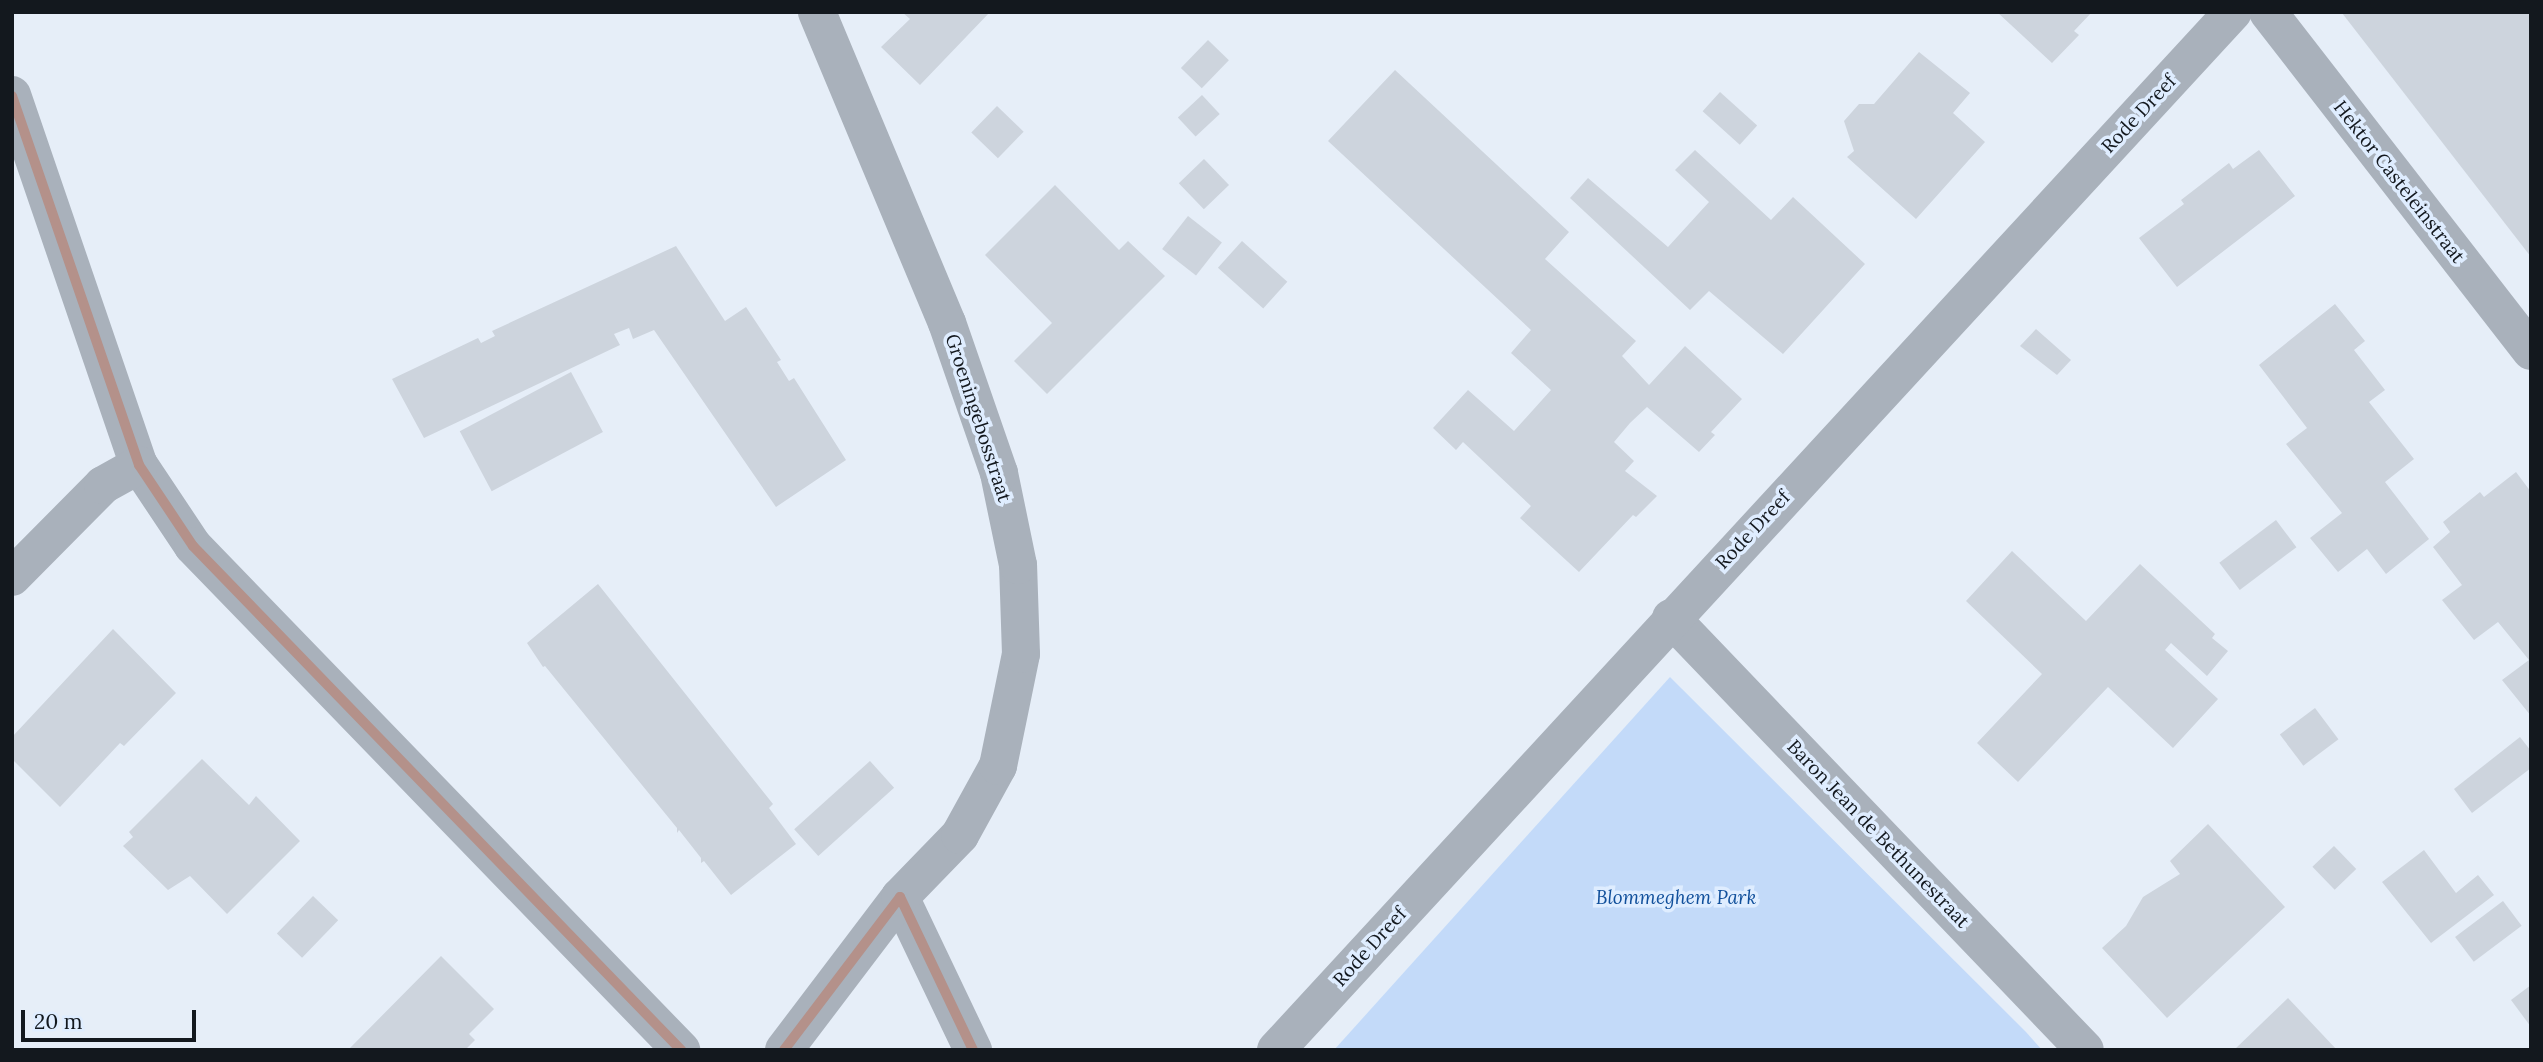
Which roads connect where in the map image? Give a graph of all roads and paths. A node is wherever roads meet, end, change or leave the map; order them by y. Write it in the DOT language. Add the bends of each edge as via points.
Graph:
graph roads {
  1 [pos="817,12"];
  2 [pos="2233,12"];
  3 [pos="2268,12"];
  4 [pos="12,95"];
  5 [pos="2531,351"];
  6 [pos="139,465"];
  7 [pos="12,577"];
  8 [pos="1671,618"];
  9 [pos="900,897"];
  10 [pos="681,1050"];
  11 [pos="784,1050"];
  12 [pos="973,1050"];
  13 [pos="1276,1050"];
  14 [pos="2085,1050"];
  1 -- 9 [label="street, Groeningebosstraat" via="947,323 999,473 1018,565 1021,654 998,766 960,835"];
  2 -- 8 [label="street, Rode Dreef"];
  3 -- 5 [label="street, Hektor Casteleinstraat"];
  4 -- 6 [label="street"];
  6 -- 7 [label="street" via="103,485"];
  6 -- 10 [label="street" via="193,547"];
  8 -- 13 [label="street, Rode Dreef"];
  8 -- 14 [label="street, Baron Jean de Bethunestraat"];
  9 -- 11 [label="street, Groeningebosstraat"];
  9 -- 12 [label="street"];
}
